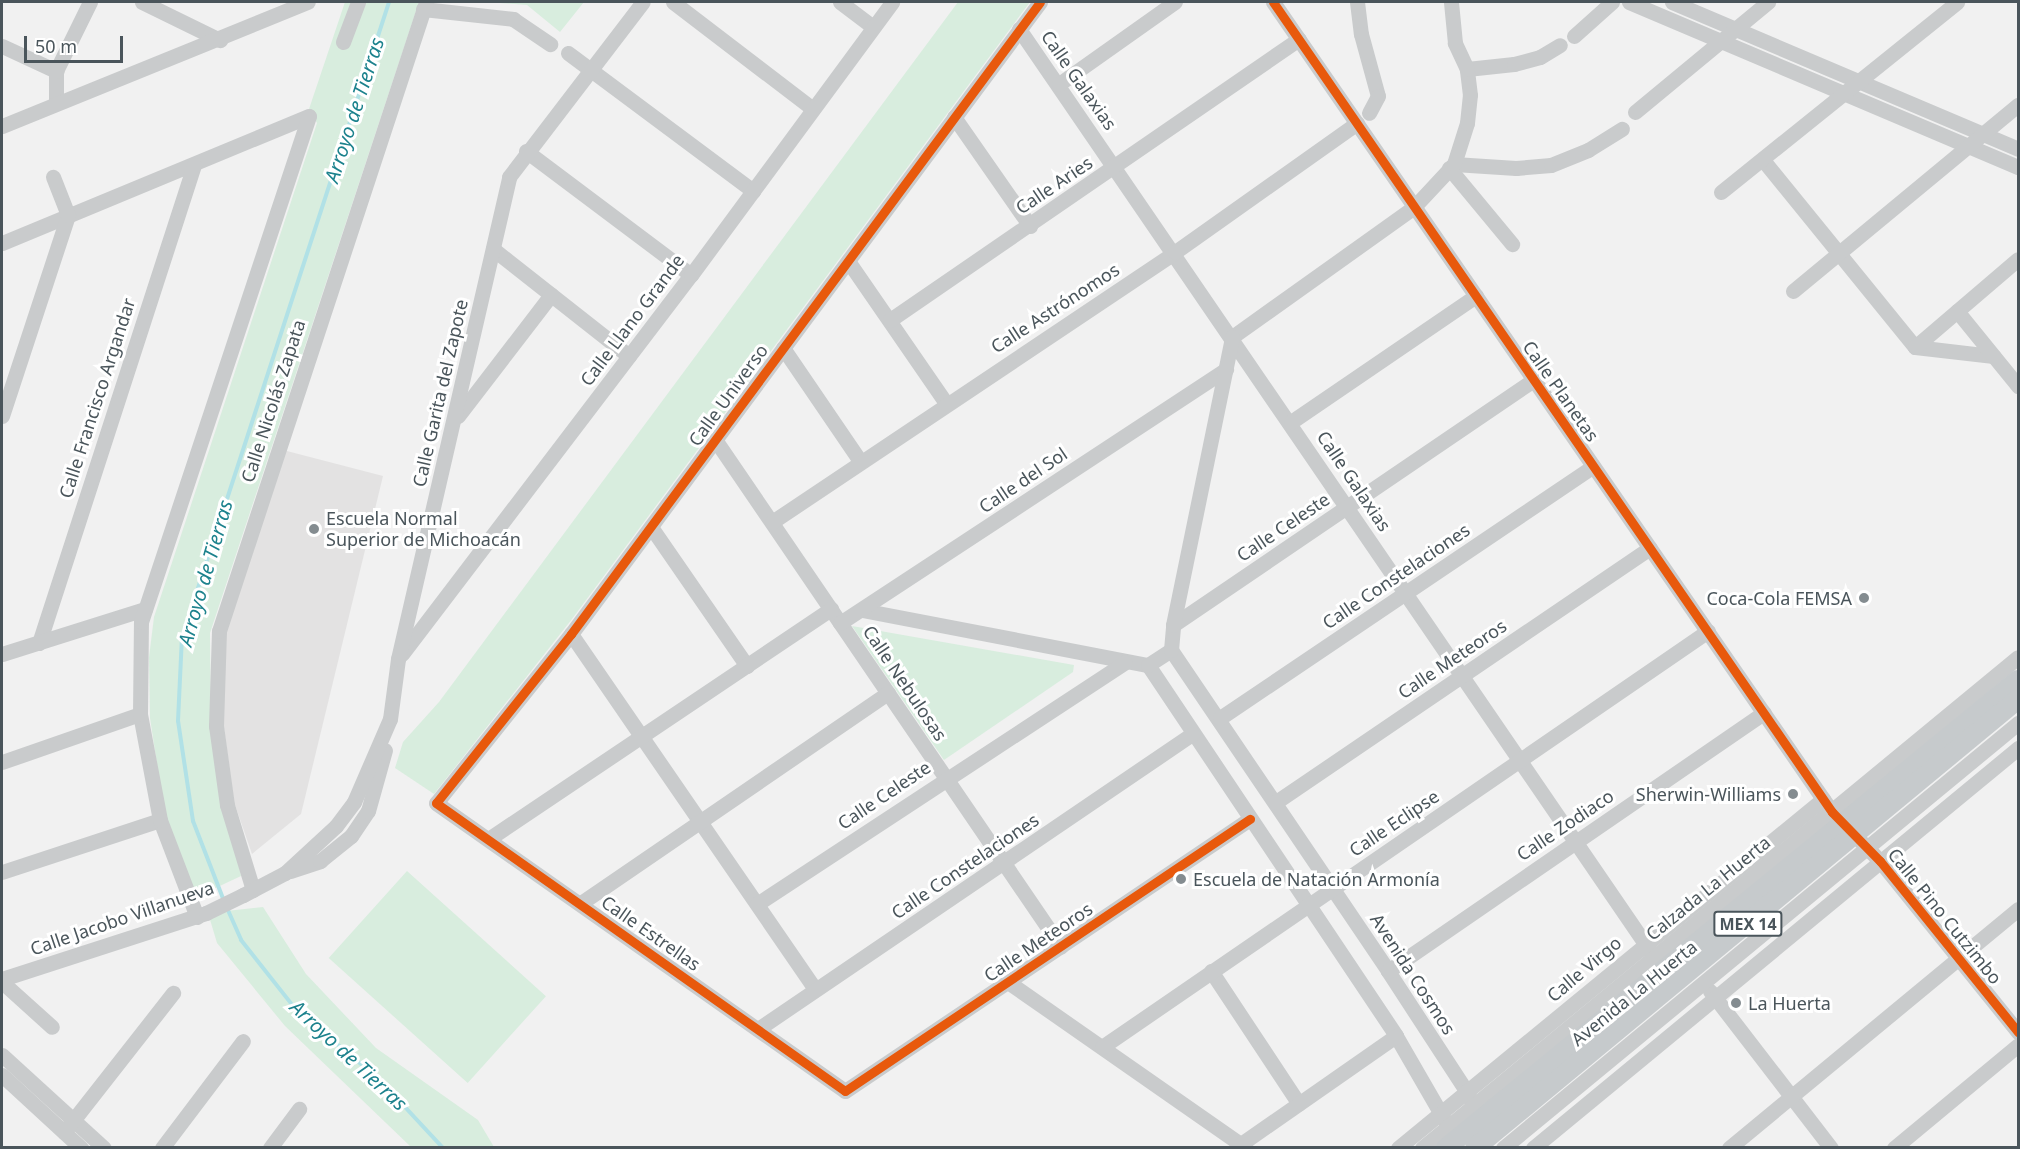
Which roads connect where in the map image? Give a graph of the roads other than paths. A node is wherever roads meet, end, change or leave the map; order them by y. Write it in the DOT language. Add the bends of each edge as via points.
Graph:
graph roads {
  1 [pos="90,2"];
  2 [pos="142,2"];
  3 [pos="308,2"];
  4 [pos="358,2"];
  5 [pos="643,2"];
  6 [pos="673,2"];
  7 [pos="840,2"];
  8 [pos="892,2"];
  9 [pos="1040,2"];
  10 [pos="1175,2"];
  11 [pos="1273,2"];
  12 [pos="1356,2"];
  13 [pos="1451,2"];
  14 [pos="1612,2"];
  15 [pos="1629,2"];
  16 [pos="1672,2"];
  17 [pos="1768,2"];
  18 [pos="424,5"];
  19 [pos="1947,5"];
  20 [pos="873,27"];
  21 [pos="1736,28"];
  22 [pos="1019,29"];
  23 [pos="1574,36"];
  24 [pos="1299,39"];
  25 [pos="220,40"];
  26 [pos="1721,41"];
  27 [pos="343,42"];
  28 [pos="550,44"];
  29 [pos="1560,45"];
  30 [pos="2,46"];
  31 [pos="568,53"];
  32 [pos="589,69"];
  33 [pos="1467,69"];
  34 [pos="56,71"];
  35 [pos="1861,81"];
  36 [pos="1059,84"];
  37 [pos="1844,94"];
  38 [pos="56,102"];
  39 [pos="2019,105"];
  40 [pos="813,109"];
  41 [pos="1635,112"];
  42 [pos="1369,113"];
  43 [pos="954,117"];
  44 [pos="1357,123"];
  45 [pos="2,126"];
  46 [pos="1622,129"];
  47 [pos="1984,133"];
  48 [pos="1969,146"];
  49 [pos="2019,149"];
  50 [pos="526,152"];
  51 [pos="1763,160"];
  52 [pos="194,165"];
  53 [pos="1451,166"];
  54 [pos="1116,167"];
  55 [pos="2019,167"];
  56 [pos="53,177"];
  57 [pos="753,191"];
  58 [pos="1721,192"];
  59 [pos="1414,207"];
  60 [pos="68,215"];
  61 [pos="1030,226"];
  62 [pos="2,243"];
  63 [pos="1512,244"];
  64 [pos="493,249"];
  65 [pos="1175,252"];
  66 [pos="1840,253"];
  67 [pos="2019,259"];
  68 [pos="848,261"];
  69 [pos="691,275"];
  70 [pos="1794,291"];
  71 [pos="551,295"];
  72 [pos="1476,296"];
  73 [pos="1957,311"];
  74 [pos="890,320"];
  75 [pos="1232,336"];
  76 [pos="1915,347"];
  77 [pos="783,348"];
  78 [pos="629,356"];
  79 [pos="1993,356"];
  80 [pos="1226,369"];
  81 [pos="1534,380"];
  82 [pos="2019,386"];
  83 [pos="946,403"];
  84 [pos="2,416"];
  85 [pos="455,421"];
  86 [pos="1291,422"];
  87 [pos="716,441"];
  88 [pos="860,461"];
  89 [pos="1593,466"];
  90 [pos="1348,506"];
  91 [pos="772,522"];
  92 [pos="651,527"];
  93 [pos="1650,548"];
  94 [pos="1406,592"];
  95 [pos="145,609"];
  96 [pos="831,609"];
  97 [pos="862,610"];
  98 [pos="840,623"];
  99 [pos="1173,625"];
  100 [pos="1708,631"];
  101 [pos="571,634"];
  102 [pos="39,643"];
  103 [pos="1171,650"];
  104 [pos="2,654"];
  105 [pos="2019,657"];
  106 [pos="398,659"];
  107 [pos="1125,662"];
  108 [pos="1148,665"];
  109 [pos="747,666"];
  110 [pos="1463,675"];
  111 [pos="2019,680"];
  112 [pos="888,693"];
  113 [pos="2019,699"];
  114 [pos="1764,713"];
  115 [pos="140,714"];
  116 [pos="1220,718"];
  117 [pos="390,719"];
  118 [pos="2019,723"];
  119 [pos="1192,734"];
  120 [pos="643,736"];
  121 [pos="2019,748"];
  122 [pos="1521,759"];
  123 [pos="2,762"];
  124 [pos="946,778"];
  125 [pos="1823,799"];
  126 [pos="354,802"];
  127 [pos="1276,802"];
  128 [pos="436,803"];
  129 [pos="368,811"];
  130 [pos="1250,819"];
  131 [pos="160,820"];
  132 [pos="700,820"];
  133 [pos="1843,823"];
  134 [pos="490,838"];
  135 [pos="1576,840"];
  136 [pos="1868,850"];
  137 [pos="1880,861"];
  138 [pos="1004,864"];
  139 [pos="2,872"];
  140 [pos="285,873"];
  141 [pos="1333,888"];
  142 [pos="248,893"];
  143 [pos="581,903"];
  144 [pos="757,904"];
  145 [pos="1308,905"];
  146 [pos="2019,909"];
  147 [pos="201,915"];
  148 [pos="1646,943"];
  149 [pos="1060,947"];
  150 [pos="1959,958"];
  151 [pos="1660,963"];
  152 [pos="1211,971"];
  153 [pos="1388,971"];
  154 [pos="1698,977"];
  155 [pos="2,980"];
  156 [pos="1008,982"];
  157 [pos="815,988"];
  158 [pos="173,993"];
  159 [pos="1716,999"];
  160 [pos="52,1027"];
  161 [pos="758,1029"];
  162 [pos="2019,1032"];
  163 [pos="1396,1036"];
  164 [pos="243,1041"];
  165 [pos="2019,1045"];
  166 [pos="1102,1047"];
  167 [pos="2,1055"];
  168 [pos="2,1075"];
  169 [pos="7,1088"];
  170 [pos="845,1091"];
  171 [pos="1790,1097"];
  172 [pos="1299,1104"];
  173 [pos="1474,1105"];
  174 [pos="299,1109"];
  175 [pos="1450,1135"];
  176 [pos="73,1138"];
  177 [pos="1244,1146"];
  178 [pos="1479,1146"];
  179 [pos="104,1148"];
  180 [pos="162,1148"];
  181 [pos="270,1148"];
  182 [pos="1398,1148"];
  183 [pos="1422,1148"];
  184 [pos="1503,1148"];
  185 [pos="1533,1148"];
  186 [pos="1729,1148"];
  187 [pos="1831,1148"];
  188 [pos="1894,1148"];
  1 -- 34 [label="street"];
  2 -- 25 [label="street"];
  3 -- 25 [label="street"];
  4 -- 27 [label="street"];
  5 -- 32 [label="street, Calle Garita del Zapote"];
  6 -- 40 [label="street"];
  7 -- 20 [label="street"];
  8 -- 20 [label="street, Calle Llano Grande"];
  9 -- 22 [label="street, Calle Universo"];
  10 -- 36 [label="street"];
  11 -- 24 [label="street, Calle Planetas"];
  12 -- 42 [label="street" via="1378,96"];
  13 -- 33 [label="street" via="1455,43"];
  14 -- 23 [label="street"];
  15 -- 26 [label="street"];
  16 -- 21 [label="street"];
  17 -- 21 [label="street"];
  18 -- 28 [label="street" via="513,18"];
  18 -- 142 [label="street, Calle Nicolás Zapata" via="219,631 216,726 227,805"];
  19 -- 35 [label="street"];
  20 -- 40 [label="street, Calle Llano Grande"];
  21 -- 26 [label="street"];
  21 -- 35 [label="street"];
  22 -- 36 [label="street, Calle Galaxias"];
  22 -- 43 [label="street, Calle Universo"];
  24 -- 44 [label="street, Calle Planetas"];
  24 -- 54 [label="street, Calle Aries"];
  25 -- 38 [label="street"];
  26 -- 37 [label="street"];
  26 -- 41 [label="street"];
  29 -- 33 [label="street" via="1540,57 1514,64"];
  30 -- 34 [label="street"];
  31 -- 32 [label="street"];
  32 -- 50 [label="street, Calle Garita del Zapote"];
  32 -- 57 [label="street"];
  33 -- 53 [label="street" via="1467,123"];
  34 -- 38 [label="street"];
  35 -- 37 [label="street"];
  35 -- 47 [label="street"];
  36 -- 54 [label="street, Calle Galaxias"];
  37 -- 48 [label="street"];
  37 -- 51 [label="street"];
  38 -- 45 [label="street"];
  39 -- 47 [label="street"];
  40 -- 57 [label="street, Calle Llano Grande"];
  43 -- 61 [label="street"];
  43 -- 68 [label="street, Calle Universo"];
  44 -- 59 [label="street, Calle Planetas"];
  44 -- 65 [label="street, Calle Astrónomos"];
  46 -- 53 [label="street" via="1588,150 1551,165"];
  47 -- 48 [label="street"];
  47 -- 49 [label="street"];
  48 -- 55 [label="street"];
  48 -- 66 [label="street"];
  50 -- 64 [label="street, Calle Garita del Zapote" via="509,177"];
  50 -- 69 [label="street"];
  51 -- 58 [label="street"];
  51 -- 66 [label="street"];
  52 -- 60 [label="street"];
  52 -- 95 [label="street" via="309,117"];
  52 -- 102 [label="street, Calle Francisco Argandar"];
  53 -- 59 [label="street"];
  53 -- 63 [label="street"];
  54 -- 61 [label="street, Calle Aries"];
  54 -- 65 [label="street, Calle Galaxias"];
  56 -- 60 [label="street"];
  57 -- 69 [label="street, Calle Llano Grande"];
  59 -- 72 [label="street, Calle Planetas"];
  59 -- 75 [label="street"];
  60 -- 62 [label="street"];
  60 -- 84 [label="street"];
  61 -- 74 [label="street, Calle Aries"];
  64 -- 71 [label="street"];
  64 -- 85 [label="street, Calle Garita del Zapote"];
  65 -- 75 [label="street, Calle Galaxias"];
  65 -- 83 [label="street, Calle Astrónomos"];
  66 -- 70 [label="street"];
  66 -- 76 [label="street"];
  67 -- 73 [label="street"];
  68 -- 74 [label="street"];
  68 -- 77 [label="street, Calle Universo"];
  69 -- 78 [label="street, Calle Llano Grande"];
  71 -- 78 [label="street"];
  71 -- 85 [label="street"];
  72 -- 81 [label="street, Calle Planetas"];
  72 -- 86 [label="street"];
  73 -- 76 [label="street"];
  73 -- 79 [label="street"];
  74 -- 83 [label="street"];
  75 -- 80 [label="street"];
  75 -- 86 [label="street, Calle Galaxias"];
  76 -- 79 [label="street"];
  77 -- 87 [label="street, Calle Universo"];
  77 -- 88 [label="street"];
  78 -- 106 [label="street, Calle Llano Grande"];
  79 -- 82 [label="street"];
  80 -- 97 [label="street, Calle del Sol"];
  80 -- 99 [label="street"];
  81 -- 89 [label="street, Calle Planetas"];
  81 -- 90 [label="street, Calle Celeste"];
  83 -- 88 [label="street, Calle Astrónomos"];
  85 -- 106 [label="street, Calle Garita del Zapote"];
  86 -- 90 [label="street, Calle Galaxias"];
  87 -- 91 [label="street, Calle Nebulosas"];
  87 -- 92 [label="street, Calle Universo"];
  88 -- 91 [label="street, Calle Astrónomos"];
  89 -- 93 [label="street, Calle Planetas"];
  89 -- 94 [label="street, Calle Constelaciones"];
  90 -- 94 [label="street, Calle Galaxias"];
  90 -- 99 [label="street, Calle Celeste"];
  91 -- 96 [label="street, Calle Nebulosas"];
  92 -- 101 [label="street, Calle Universo"];
  92 -- 109 [label="street"];
  93 -- 100 [label="street, Calle Planetas"];
  93 -- 110 [label="street, Calle Meteoros"];
  94 -- 110 [label="street, Calle Galaxias"];
  94 -- 116 [label="street, Calle Constelaciones"];
  95 -- 102 [label="street"];
  95 -- 115 [label="street" via="141,622"];
  96 -- 98 [label="street, Calle Nebulosas"];
  96 -- 109 [label="street"];
  97 -- 98 [label="street, Calle del Sol"];
  97 -- 107 [label="street"];
  98 -- 112 [label="street, Calle Nebulosas"];
  99 -- 103 [label="street"];
  100 -- 114 [label="street, Calle Planetas"];
  100 -- 122 [label="street, Calle Eclipse"];
  101 -- 120 [label="street"];
  101 -- 128 [label="street, Calle Universo"];
  102 -- 104 [label="street"];
  103 -- 108 [label="street"];
  103 -- 116 [label="street, Avenida Cosmos"];
  105 -- 133 [label="street"];
  106 -- 117 [label="street, Calle Garita del Zapote"];
  107 -- 108 [label="street"];
  107 -- 124 [label="street, Calle Celeste"];
  108 -- 119 [label="street"];
  109 -- 120 [label="street"];
  110 -- 122 [label="street, Calle Galaxias"];
  110 -- 127 [label="street, Calle Meteoros"];
  111 -- 133 [label="main road, Avenida La Huerta / MEX 14"];
  112 -- 124 [label="street, Calle Nebulosas"];
  112 -- 132 [label="street"];
  113 -- 133 [label="main road, Avenida La Huerta / MEX 14"];
  114 -- 125 [label="street, Calle Planetas"];
  114 -- 135 [label="street, Calle Zodiaco"];
  115 -- 123 [label="street"];
  115 -- 131 [label="street"];
  116 -- 127 [label="street, Avenida Cosmos"];
  117 -- 126 [label="street, Calle Garita del Zapote"];
  117 -- 129 [label="street" via="380,774"];
  118 -- 136 [label="street"];
  119 -- 130 [label="street"];
  119 -- 138 [label="street, Calle Constelaciones"];
  120 -- 132 [label="street"];
  120 -- 134 [label="street"];
  121 -- 137 [label="street"];
  122 -- 135 [label="street, Calle Galaxias"];
  122 -- 141 [label="street, Calle Eclipse"];
  124 -- 138 [label="street, Calle Nebulosas"];
  124 -- 144 [label="street, Calle Celeste"];
  125 -- 133 [label="street, Calle Planetas"];
  125 -- 148 [label="street, Calle Virgo"];
  126 -- 129 [label="street"];
  126 -- 140 [label="street, Calle Garita del Zapote" via="336,826"];
  127 -- 141 [label="street, Avenida Cosmos"];
  128 -- 134 [label="street, Calle Estrellas"];
  129 -- 140 [label="street" via="351,836 320,861"];
  130 -- 145 [label="street"];
  130 -- 149 [label="street, Calle Meteoros"];
  131 -- 139 [label="street"];
  131 -- 147 [label="street"];
  132 -- 143 [label="street"];
  132 -- 144 [label="street"];
  133 -- 136 [label="street, Calle Pino Cutzimbo"];
  133 -- 151 [label="main road, Avenida La Huerta / MEX 14"];
  133 -- 154 [label="main road, Avenida La Huerta / MEX 14"];
  134 -- 143 [label="street, Calle Estrellas"];
  135 -- 148 [label="street, Calle Galaxias"];
  135 -- 153 [label="street, Calle Zodiaco"];
  136 -- 137 [label="street, Calle Pino Cutzimbo"];
  136 -- 154 [label="street"];
  137 -- 150 [label="street, Calle Pino Cutzimbo"];
  137 -- 159 [label="street"];
  138 -- 149 [label="street, Calle Nebulosas"];
  138 -- 157 [label="street, Calle Constelaciones"];
  140 -- 142 [label="street, Calle Garita del Zapote"];
  141 -- 145 [label="street, Calle Eclipse"];
  141 -- 153 [label="street, Avenida Cosmos"];
  142 -- 147 [label="street, Calle Jacobo Villanueva"];
  143 -- 161 [label="street, Calle Estrellas"];
  144 -- 157 [label="street"];
  145 -- 152 [label="street, Calle Eclipse"];
  145 -- 163 [label="street"];
  146 -- 150 [label="street"];
  147 -- 155 [label="street, Calle Jacobo Villanueva"];
  148 -- 151 [label="street, Calle Galaxias"];
  148 -- 173 [label="street, Calle Virgo"];
  149 -- 156 [label="street, Calle Meteoros"];
  150 -- 162 [label="street, Calle Pino Cutzimbo"];
  150 -- 171 [label="street"];
  151 -- 173 [label="main road, Avenida La Huerta / MEX 14"];
  152 -- 166 [label="street, Calle Eclipse"];
  152 -- 172 [label="street"];
  153 -- 173 [label="street, Avenida Cosmos"];
  154 -- 159 [label="street"];
  154 -- 178 [label="main road, Avenida La Huerta / MEX 14"];
  154 -- 184 [label="street"];
  155 -- 160 [label="street"];
  156 -- 166 [label="street"];
  156 -- 170 [label="street, Calle Meteoros"];
  157 -- 161 [label="street, Calle Constelaciones"];
  158 -- 176 [label="street"];
  159 -- 171 [label="street"];
  159 -- 185 [label="street"];
  161 -- 170 [label="street, Calle Estrellas"];
  163 -- 172 [label="street"];
  163 -- 175 [label="street"];
  164 -- 180 [label="street"];
  165 -- 188 [label="street"];
  166 -- 177 [label="street"];
  167 -- 176 [label="street"];
  168 -- 169 [label="street"];
  169 -- 176 [label="street"];
  171 -- 186 [label="street"];
  171 -- 187 [label="street"];
  172 -- 177 [label="street"];
  173 -- 175 [label="main road, Avenida La Huerta / MEX 14"];
  173 -- 175 [label="street, Calle Virgo"];
  173 -- 178 [label="street"];
  174 -- 181 [label="street"];
  175 -- 182 [label="street, Calle Virgo"];
  175 -- 183 [label="street"];
  176 -- 179 [label="street"];
}
